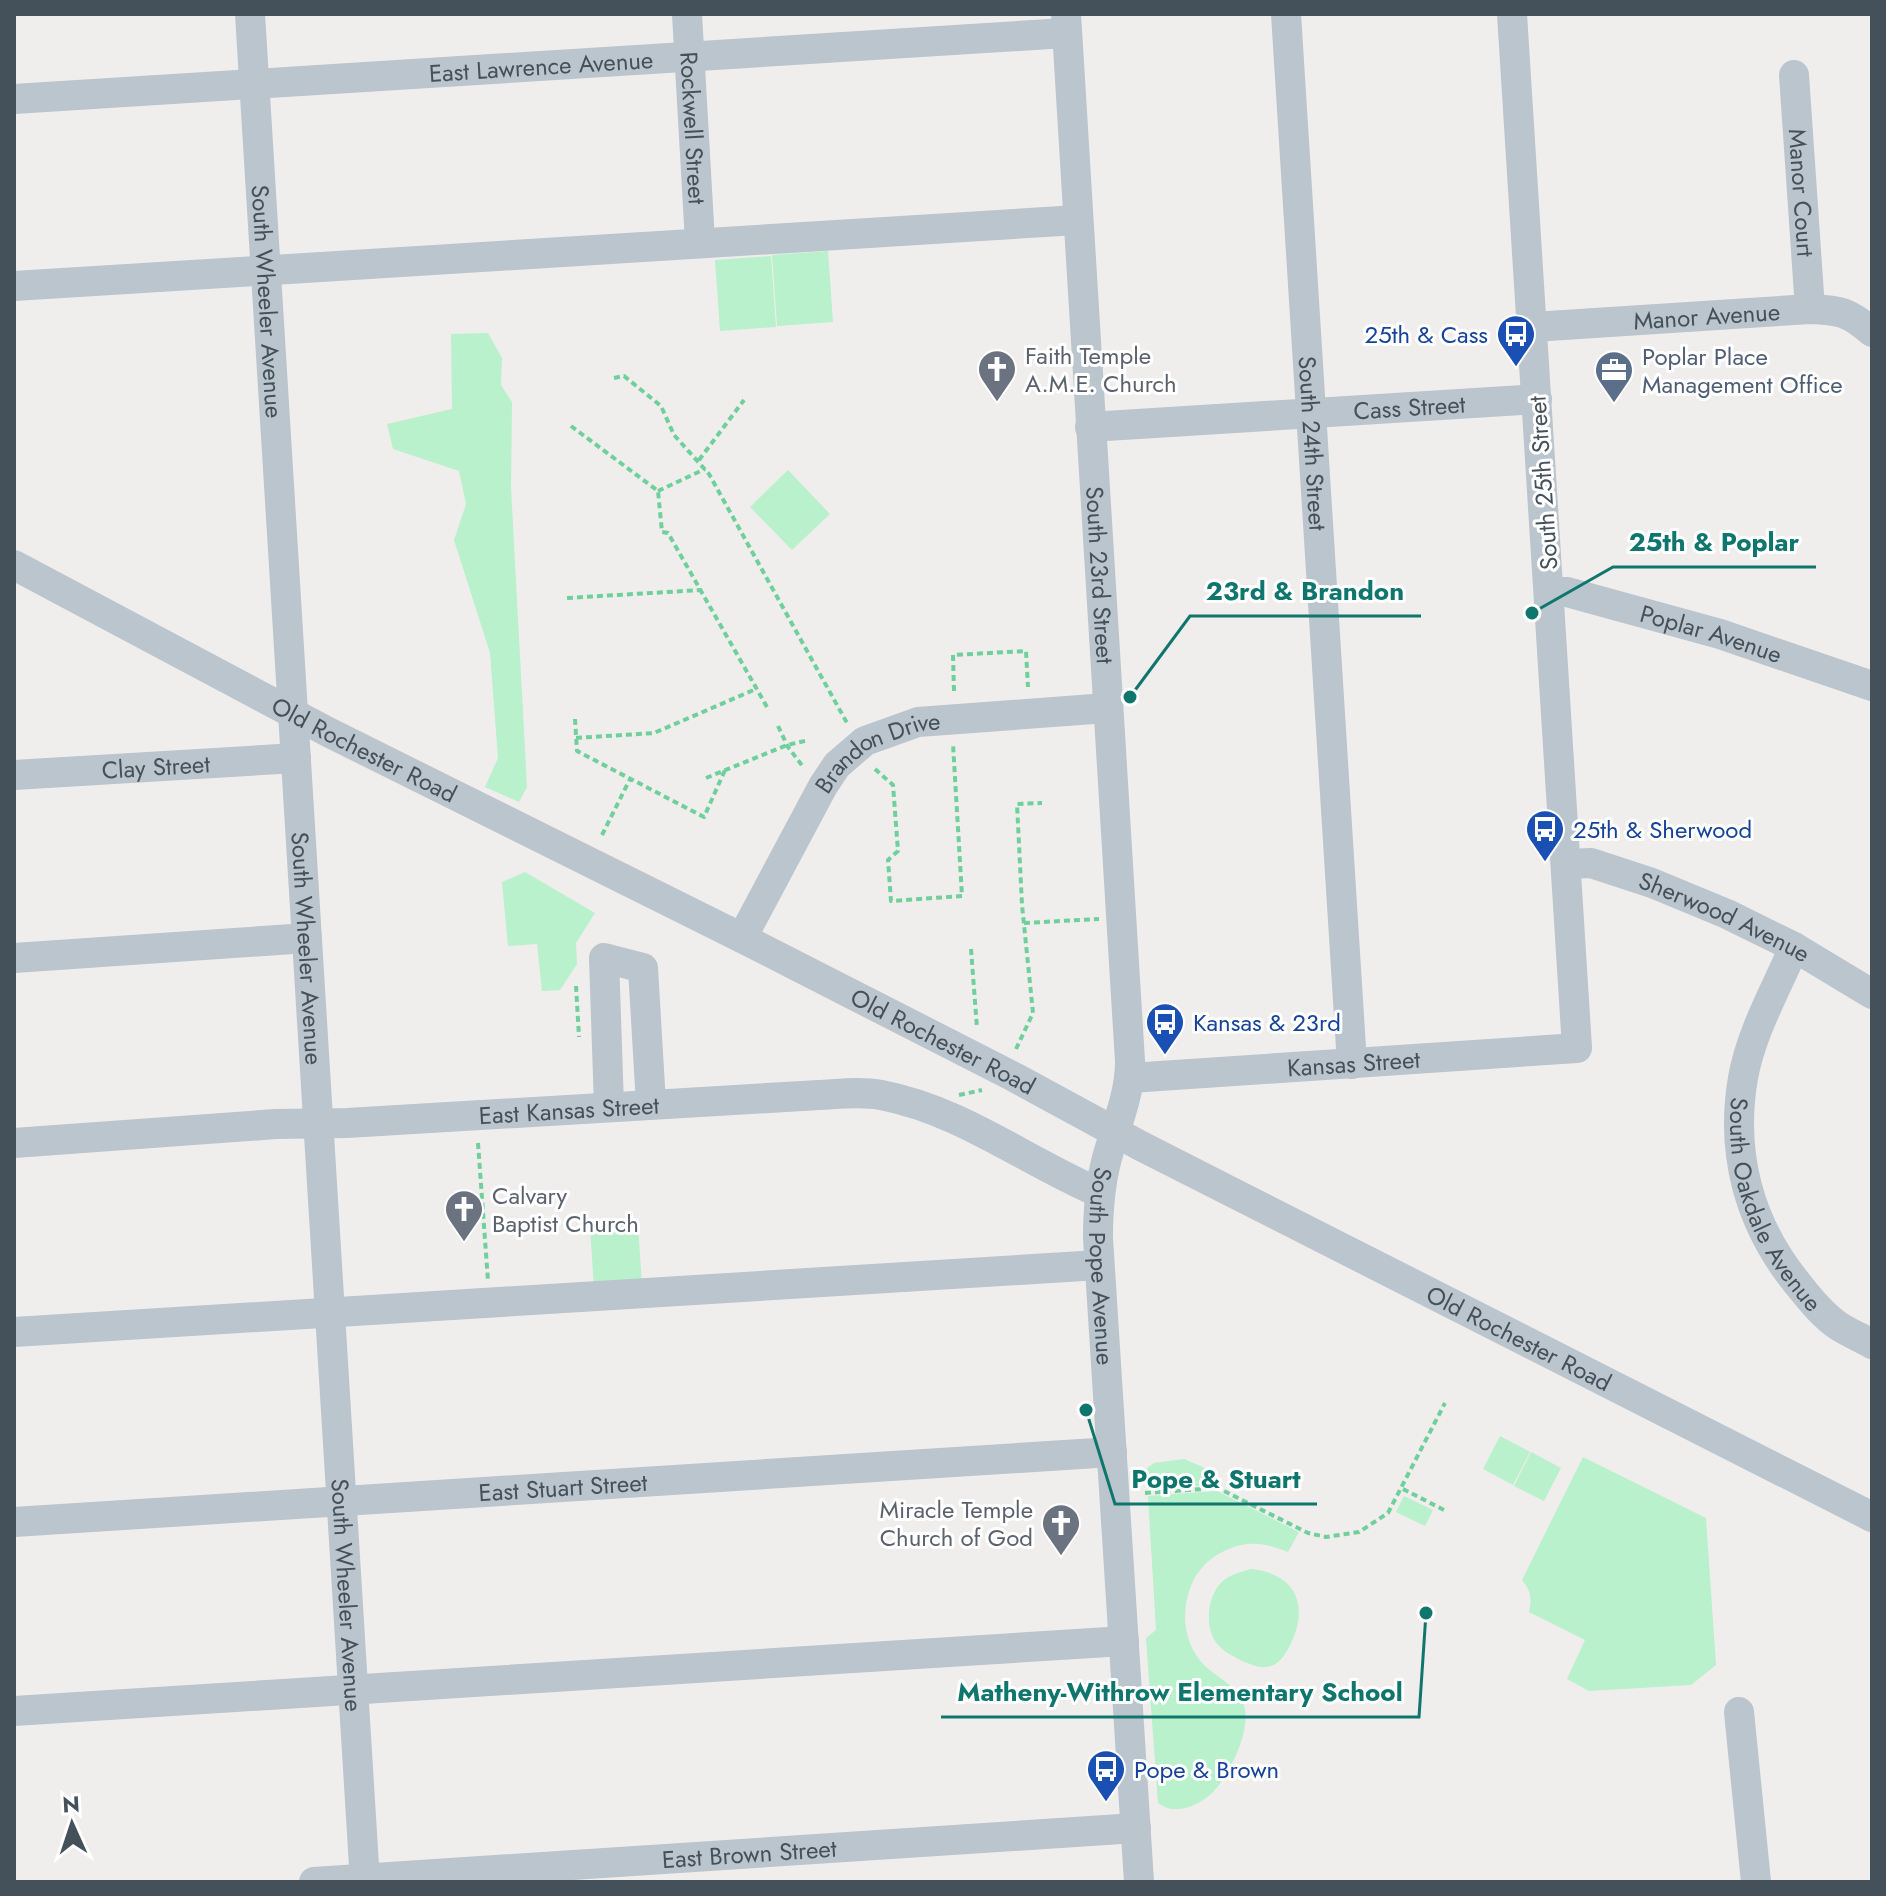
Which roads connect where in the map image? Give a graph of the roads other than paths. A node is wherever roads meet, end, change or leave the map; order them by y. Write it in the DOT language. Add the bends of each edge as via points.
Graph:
graph roads {
  1 [pos="250,14"];
  2 [pos="687,14"];
  3 [pos="1286,14"];
  4 [pos="1512,14"];
  5 [pos="1066,24"];
  6 [pos="690,55"];
  7 [pos="1794,75"];
  8 [pos="256,83"];
  9 [pos="14,99"];
  10 [pos="1078,220"];
  11 [pos="700,242"];
  12 [pos="265,270"];
  13 [pos="14,286"];
  14 [pos="1810,309"];
  15 [pos="1533,327"];
  16 [pos="1872,332"];
  17 [pos="1537,399"];
  18 [pos="1311,411"];
  19 [pos="1090,427"];
  20 [pos="14,565"];
  21 [pos="1549,592"];
  22 [pos="1872,686"];
  23 [pos="1107,708"];
  24 [pos="292,710"];
  25 [pos="296,758"];
  26 [pos="14,775"];
  27 [pos="1567,864"];
  28 [pos="307,938"];
  29 [pos="742,938"];
  30 [pos="1794,947"];
  31 [pos="14,958"];
  32 [pos="1872,994"];
  33 [pos="1577,1048"];
  34 [pos="1352,1064"];
  35 [pos="1130,1078"];
  36 [pos="651,1104"];
  37 [pos="609,1106"];
  38 [pos="318,1123"];
  39 [pos="1116,1132"];
  40 [pos="14,1143"];
  41 [pos="1100,1193"];
  42 [pos="1099,1265"];
  43 [pos="329,1311"];
  44 [pos="14,1332"];
  45 [pos="1872,1344"];
  46 [pos="1112,1452"];
  47 [pos="342,1502"];
  48 [pos="1872,1517"];
  49 [pos="14,1522"];
  50 [pos="1124,1641"];
  51 [pos="353,1689"];
  52 [pos="14,1711"];
  53 [pos="1739,1712"];
  54 [pos="1136,1828"];
  55 [pos="365,1881"];
  56 [pos="314,1882"];
  57 [pos="1139,1882"];
  58 [pos="1756,1882"];
  1 -- 8 [label="street, South Wheeler Avenue"];
  2 -- 6 [label="street, Rockwell Street"];
  3 -- 18 [label="street, South 24th Street"];
  4 -- 15 [label="street, South 25th Street"];
  5 -- 6 [label="street, East Lawrence Avenue"];
  5 -- 10 [label="street, South 23rd Street"];
  6 -- 8 [label="street, East Lawrence Avenue"];
  6 -- 11 [label="street, Rockwell Street"];
  7 -- 14 [label="street, Manor Court"];
  8 -- 9 [label="street, East Lawrence Avenue"];
  8 -- 12 [label="street, South Wheeler Avenue"];
  10 -- 11 [label="street"];
  10 -- 19 [label="street, South 23rd Street"];
  11 -- 12 [label="street"];
  12 -- 13 [label="street"];
  12 -- 24 [label="street, South Wheeler Avenue"];
  14 -- 15 [label="street, Manor Avenue"];
  14 -- 16 [label="street, Manor Avenue" via="1840,310"];
  15 -- 17 [label="street, South 25th Street"];
  17 -- 18 [label="street, Cass Street"];
  17 -- 21 [label="street, South 25th Street"];
  18 -- 19 [label="street, Cass Street"];
  18 -- 34 [label="street, South 24th Street"];
  19 -- 23 [label="street, South 23rd Street"];
  20 -- 24 [label="street, Old Rochester Road"];
  21 -- 22 [label="street, Poplar Avenue" via="1567,592 1720,634"];
  21 -- 27 [label="street, South 25th Street"];
  23 -- 29 [label="street, Brandon Drive" via="918,722 865,741 824,770 813,804"];
  23 -- 35 [label="street, South 23rd Street"];
  24 -- 25 [label="street, South Wheeler Avenue"];
  24 -- 29 [label="street, Old Rochester Road"];
  25 -- 26 [label="street, Clay Street"];
  25 -- 28 [label="street, South Wheeler Avenue"];
  27 -- 30 [label="street, Sherwood Avenue" via="1591,863 1652,883"];
  27 -- 33 [label="street, South 25th Street"];
  28 -- 31 [label="street"];
  28 -- 38 [label="street, South Wheeler Avenue"];
  29 -- 39 [label="street, Old Rochester Road"];
  30 -- 32 [label="street, Sherwood Avenue"];
  30 -- 45 [label="street, South Oakdale Avenue" via="1754,1036 1743,1076 1738,1125 1745,1185 1774,1254 1811,1301 1838,1326"];
  33 -- 34 [label="street, Kansas Street"];
  34 -- 35 [label="street, Kansas Street"];
  35 -- 39 [label="street, South 23rd Street"];
  36 -- 37 [label="street, East Kansas Street"];
  36 -- 37 [label="street" via="643,968 604,958"];
  36 -- 41 [label="street, East Kansas Street" via="878,1094 930,1108"];
  37 -- 38 [label="street, East Kansas Street"];
  38 -- 40 [label="street, East Kansas Street"];
  38 -- 43 [label="street, South Wheeler Avenue"];
  39 -- 41 [label="street, South Pope Avenue"];
  39 -- 48 [label="street, Old Rochester Road"];
  41 -- 42 [label="street, South Pope Avenue"];
  42 -- 43 [label="street"];
  42 -- 46 [label="street, South Pope Avenue"];
  43 -- 44 [label="street"];
  43 -- 47 [label="street, South Wheeler Avenue"];
  46 -- 47 [label="street, East Stuart Street"];
  46 -- 50 [label="street, South Pope Avenue"];
  47 -- 49 [label="street, East Stuart Street"];
  47 -- 51 [label="street, South Wheeler Avenue"];
  50 -- 51 [label="street" via="1065,1651"];
  50 -- 54 [label="street, South Pope Avenue"];
  51 -- 52 [label="street"];
  51 -- 55 [label="street, South Wheeler Avenue"];
  53 -- 58 [label="street"];
  54 -- 55 [label="street, East Brown Street"];
  54 -- 57 [label="street, South Pope Avenue"];
  55 -- 56 [label="street, East Brown Street"];
}
